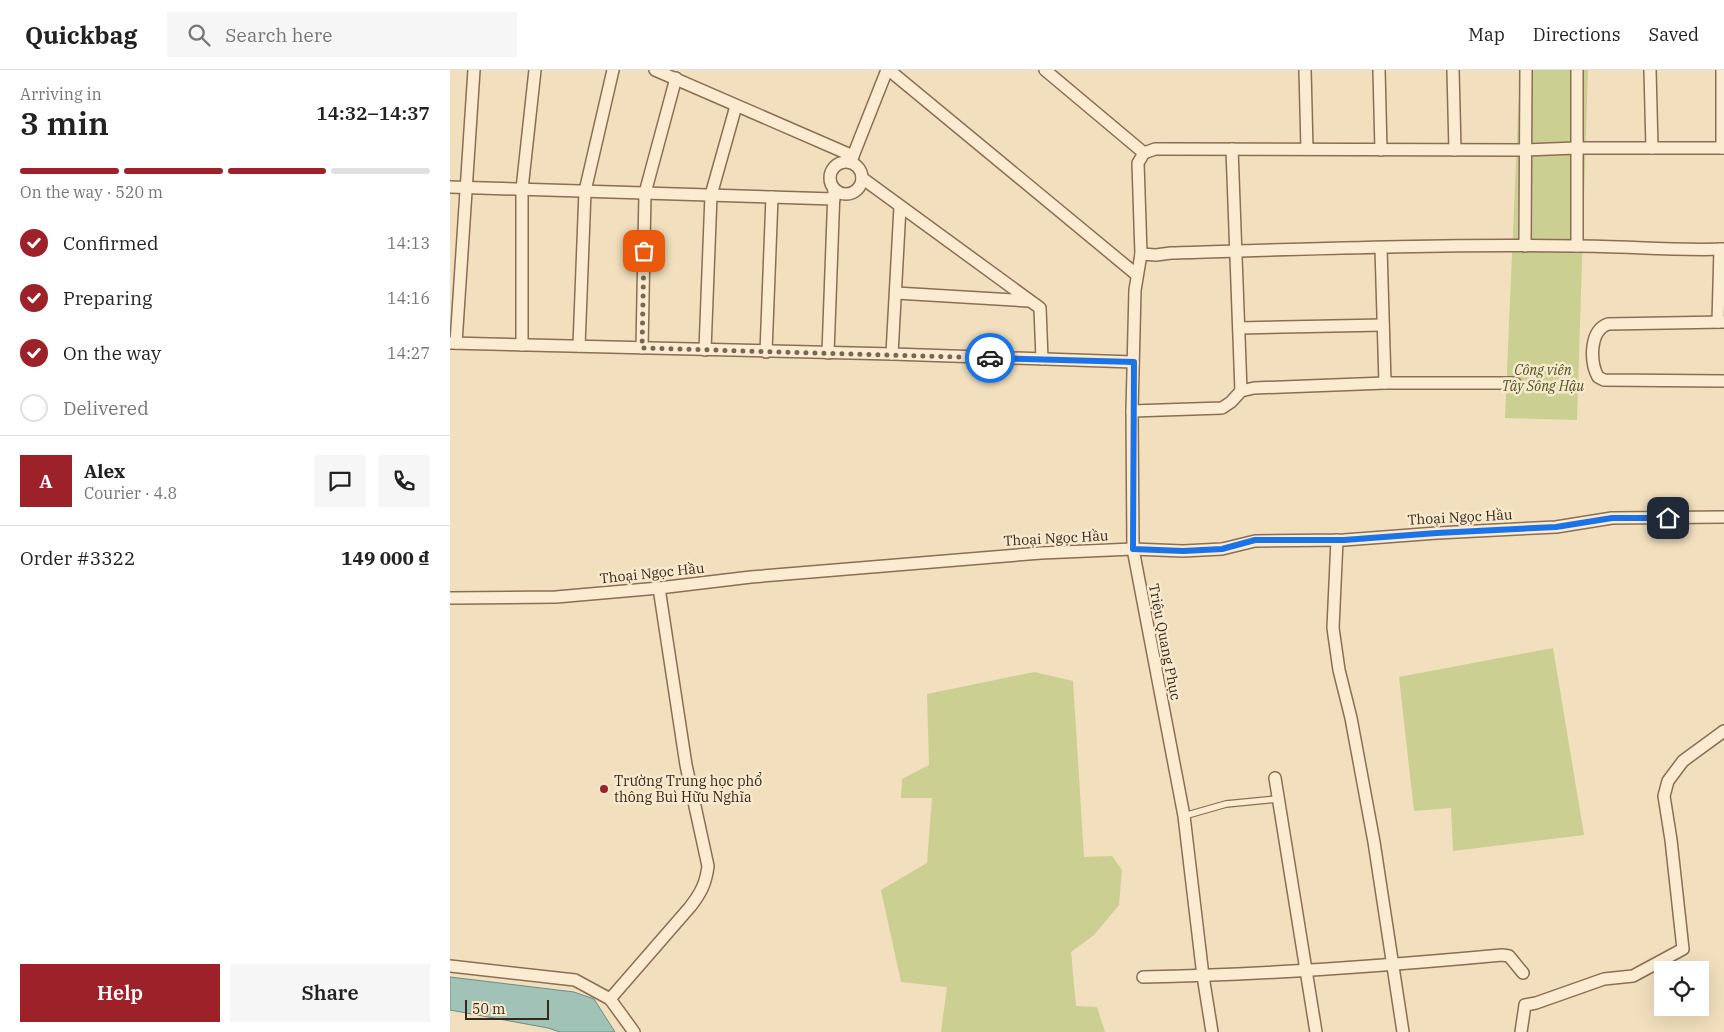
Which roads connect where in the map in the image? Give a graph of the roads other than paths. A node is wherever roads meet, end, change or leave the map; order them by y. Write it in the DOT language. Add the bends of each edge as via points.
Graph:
graph roads {
  1 [pos="474,70"];
  2 [pos="535,70"];
  3 [pos="613,70"];
  4 [pos="655,70"];
  5 [pos="888,70"];
  6 [pos="1045,70"];
  7 [pos="1305,70"];
  8 [pos="1379,70"];
  9 [pos="1452,70"];
  10 [pos="1526,70"];
  11 [pos="1577,70"];
  12 [pos="1650,70"];
  13 [pos="1722,70"];
  14 [pos="676,78"];
  15 [pos="736,106"];
  16 [pos="1576,148"];
  17 [pos="1652,148"];
  18 [pos="1723,148"];
  19 [pos="1232,149"];
  20 [pos="1307,149"];
  21 [pos="1381,150"];
  22 [pos="1455,150"];
  23 [pos="1525,150"];
  24 [pos="1144,153"];
  25 [pos="851,160"];
  26 [pos="862,178"];
  27 [pos="450,187"];
  28 [pos="466,188"];
  29 [pos="522,189"];
  30 [pos="585,191"];
  31 [pos="645,193"];
  32 [pos="834,194"];
  33 [pos="711,195"];
  34 [pos="772,197"];
  35 [pos="900,207"];
  36 [pos="1525,246"];
  37 [pos="1577,246"];
  38 [pos="1381,248"];
  39 [pos="1722,249"];
  40 [pos="1236,251"];
  41 [pos="1141,254"];
  42 [pos="1137,275"];
  43 [pos="896,292"];
  44 [pos="1029,301"];
  45 [pos="1721,322"];
  46 [pos="1383,325"];
  47 [pos="1238,328"];
  48 [pos="453,343"];
  49 [pos="522,345"];
  50 [pos="579,346"];
  51 [pos="642,348"];
  52 [pos="706,350"];
  53 [pos="766,352"];
  54 [pos="828,353"];
  55 [pos="892,354"];
  56 [pos="1042,360"];
  57 [pos="1134,362"];
  58 [pos="1724,381"];
  59 [pos="1515,382"];
  60 [pos="1385,383"];
  61 [pos="1241,391"];
  62 [pos="1132,411"];
  63 [pos="1724,517"];
  64 [pos="1337,540"];
  65 [pos="1133,549"];
  66 [pos="658,588"];
  67 [pos="450,598"];
  68 [pos="1724,731"];
  69 [pos="1275,778"];
  70 [pos="1278,799"];
  71 [pos="1184,816"];
  72 [pos="450,966"];
  73 [pos="1393,966"];
  74 [pos="1305,970"];
  75 [pos="1523,973"];
  76 [pos="1203,976"];
  77 [pos="1143,977"];
  78 [pos="610,999"];
  79 [pos="634,1032"];
  80 [pos="1212,1032"];
  81 [pos="1316,1032"];
  82 [pos="1403,1032"];
  83 [pos="1521,1032"];
  1 -- 28 [label="street"];
  2 -- 29 [label="street"];
  3 -- 30 [label="street"];
  4 -- 14 [label="street"];
  5 -- 25 [label="street"];
  5 -- 42 [label="street"];
  6 -- 24 [label="street"];
  7 -- 20 [label="street"];
  8 -- 21 [label="street"];
  9 -- 22 [label="street"];
  10 -- 23 [label="street"];
  11 -- 16 [label="street"];
  12 -- 17 [label="street"];
  13 -- 18 [label="street"];
  14 -- 15 [label="street"];
  14 -- 31 [label="street"];
  15 -- 25 [label="street"];
  15 -- 33 [label="street"];
  16 -- 17 [label="street"];
  16 -- 23 [label="street"];
  16 -- 37 [label="street"];
  17 -- 18 [label="street"];
  19 -- 20 [label="street"];
  19 -- 24 [label="street" via="1164,149"];
  19 -- 40 [label="street"];
  20 -- 21 [label="street"];
  21 -- 22 [label="street"];
  22 -- 23 [label="street"];
  23 -- 36 [label="street"];
  24 -- 41 [label="street, Triệu Quang Phục" via="1138,163"];
  25 -- 26 [label="street"];
  25 -- 32 [label="street" via="832,170 830,180"];
  26 -- 32 [label="street" via="854,192"];
  26 -- 35 [label="street"];
  27 -- 28 [label="street"];
  28 -- 29 [label="street"];
  28 -- 48 [label="street"];
  29 -- 30 [label="street"];
  29 -- 49 [label="street"];
  30 -- 31 [label="street"];
  30 -- 50 [label="street"];
  31 -- 33 [label="street"];
  31 -- 51 [label="street"];
  32 -- 34 [label="street"];
  32 -- 54 [label="street"];
  33 -- 34 [label="street"];
  33 -- 52 [label="street"];
  34 -- 53 [label="street"];
  35 -- 43 [label="street"];
  35 -- 44 [label="street"];
  36 -- 37 [label="street"];
  36 -- 38 [label="street"];
  37 -- 39 [label="street"];
  38 -- 40 [label="street"];
  38 -- 46 [label="street"];
  39 -- 45 [label="street"];
  40 -- 41 [label="street"];
  40 -- 47 [label="street"];
  41 -- 42 [label="street, Triệu Quang Phục"];
  42 -- 57 [label="street, Triệu Quang Phục"];
  43 -- 44 [label="street"];
  43 -- 55 [label="street"];
  44 -- 56 [label="street" via="1040,308"];
  45 -- 58 [label="street" via="1608,324 1602,326 1594,338 1593,364 1598,377 1604,380"];
  46 -- 47 [label="street"];
  46 -- 60 [label="street"];
  47 -- 61 [label="street"];
  48 -- 49 [label="street"];
  49 -- 50 [label="street"];
  50 -- 51 [label="street"];
  51 -- 52 [label="street"];
  52 -- 53 [label="street"];
  53 -- 54 [label="street"];
  54 -- 55 [label="street"];
  55 -- 56 [label="street"];
  56 -- 57 [label="street"];
  57 -- 62 [label="street, Triệu Quang Phục"];
  59 -- 60 [label="street"];
  60 -- 61 [label="street"];
  61 -- 62 [label="street" via="1222,408"];
  62 -- 65 [label="street, Triệu Quang Phục"];
  63 -- 64 [label="street, Thoại Ngọc Hầu" via="1612,518 1556,527"];
  64 -- 65 [label="street, Thoại Ngọc Hầu" via="1255,540 1222,549 1183,551"];
  64 -- 73 [label="street" via="1333,628 1374,842"];
  65 -- 66 [label="street, Thoại Ngọc Hầu" via="950,560"];
  65 -- 71 [label="street, Triệu Quang Phục"];
  66 -- 67 [label="street, Thoại Ngọc Hầu" via="556,597"];
  66 -- 78 [label="street" via="686,765 708,866 707,880 690,907"];
  68 -- 83 [label="street" via="1683,761 1668,781 1664,796 1683,949 1633,976 1604,979 1525,1005"];
  69 -- 70 [label="street"];
  70 -- 71 [label="lane" via="1226,804"];
  70 -- 74 [label="street"];
  71 -- 76 [label="street, Triệu Quang Phục"];
  72 -- 78 [label="street" via="575,980"];
  73 -- 74 [label="street"];
  73 -- 75 [label="street" via="1502,954 1508,956"];
  73 -- 82 [label="street"];
  74 -- 76 [label="street"];
  74 -- 81 [label="street"];
  76 -- 77 [label="street"];
  76 -- 80 [label="street, Triệu Quang Phục"];
  78 -- 79 [label="street"];
}
